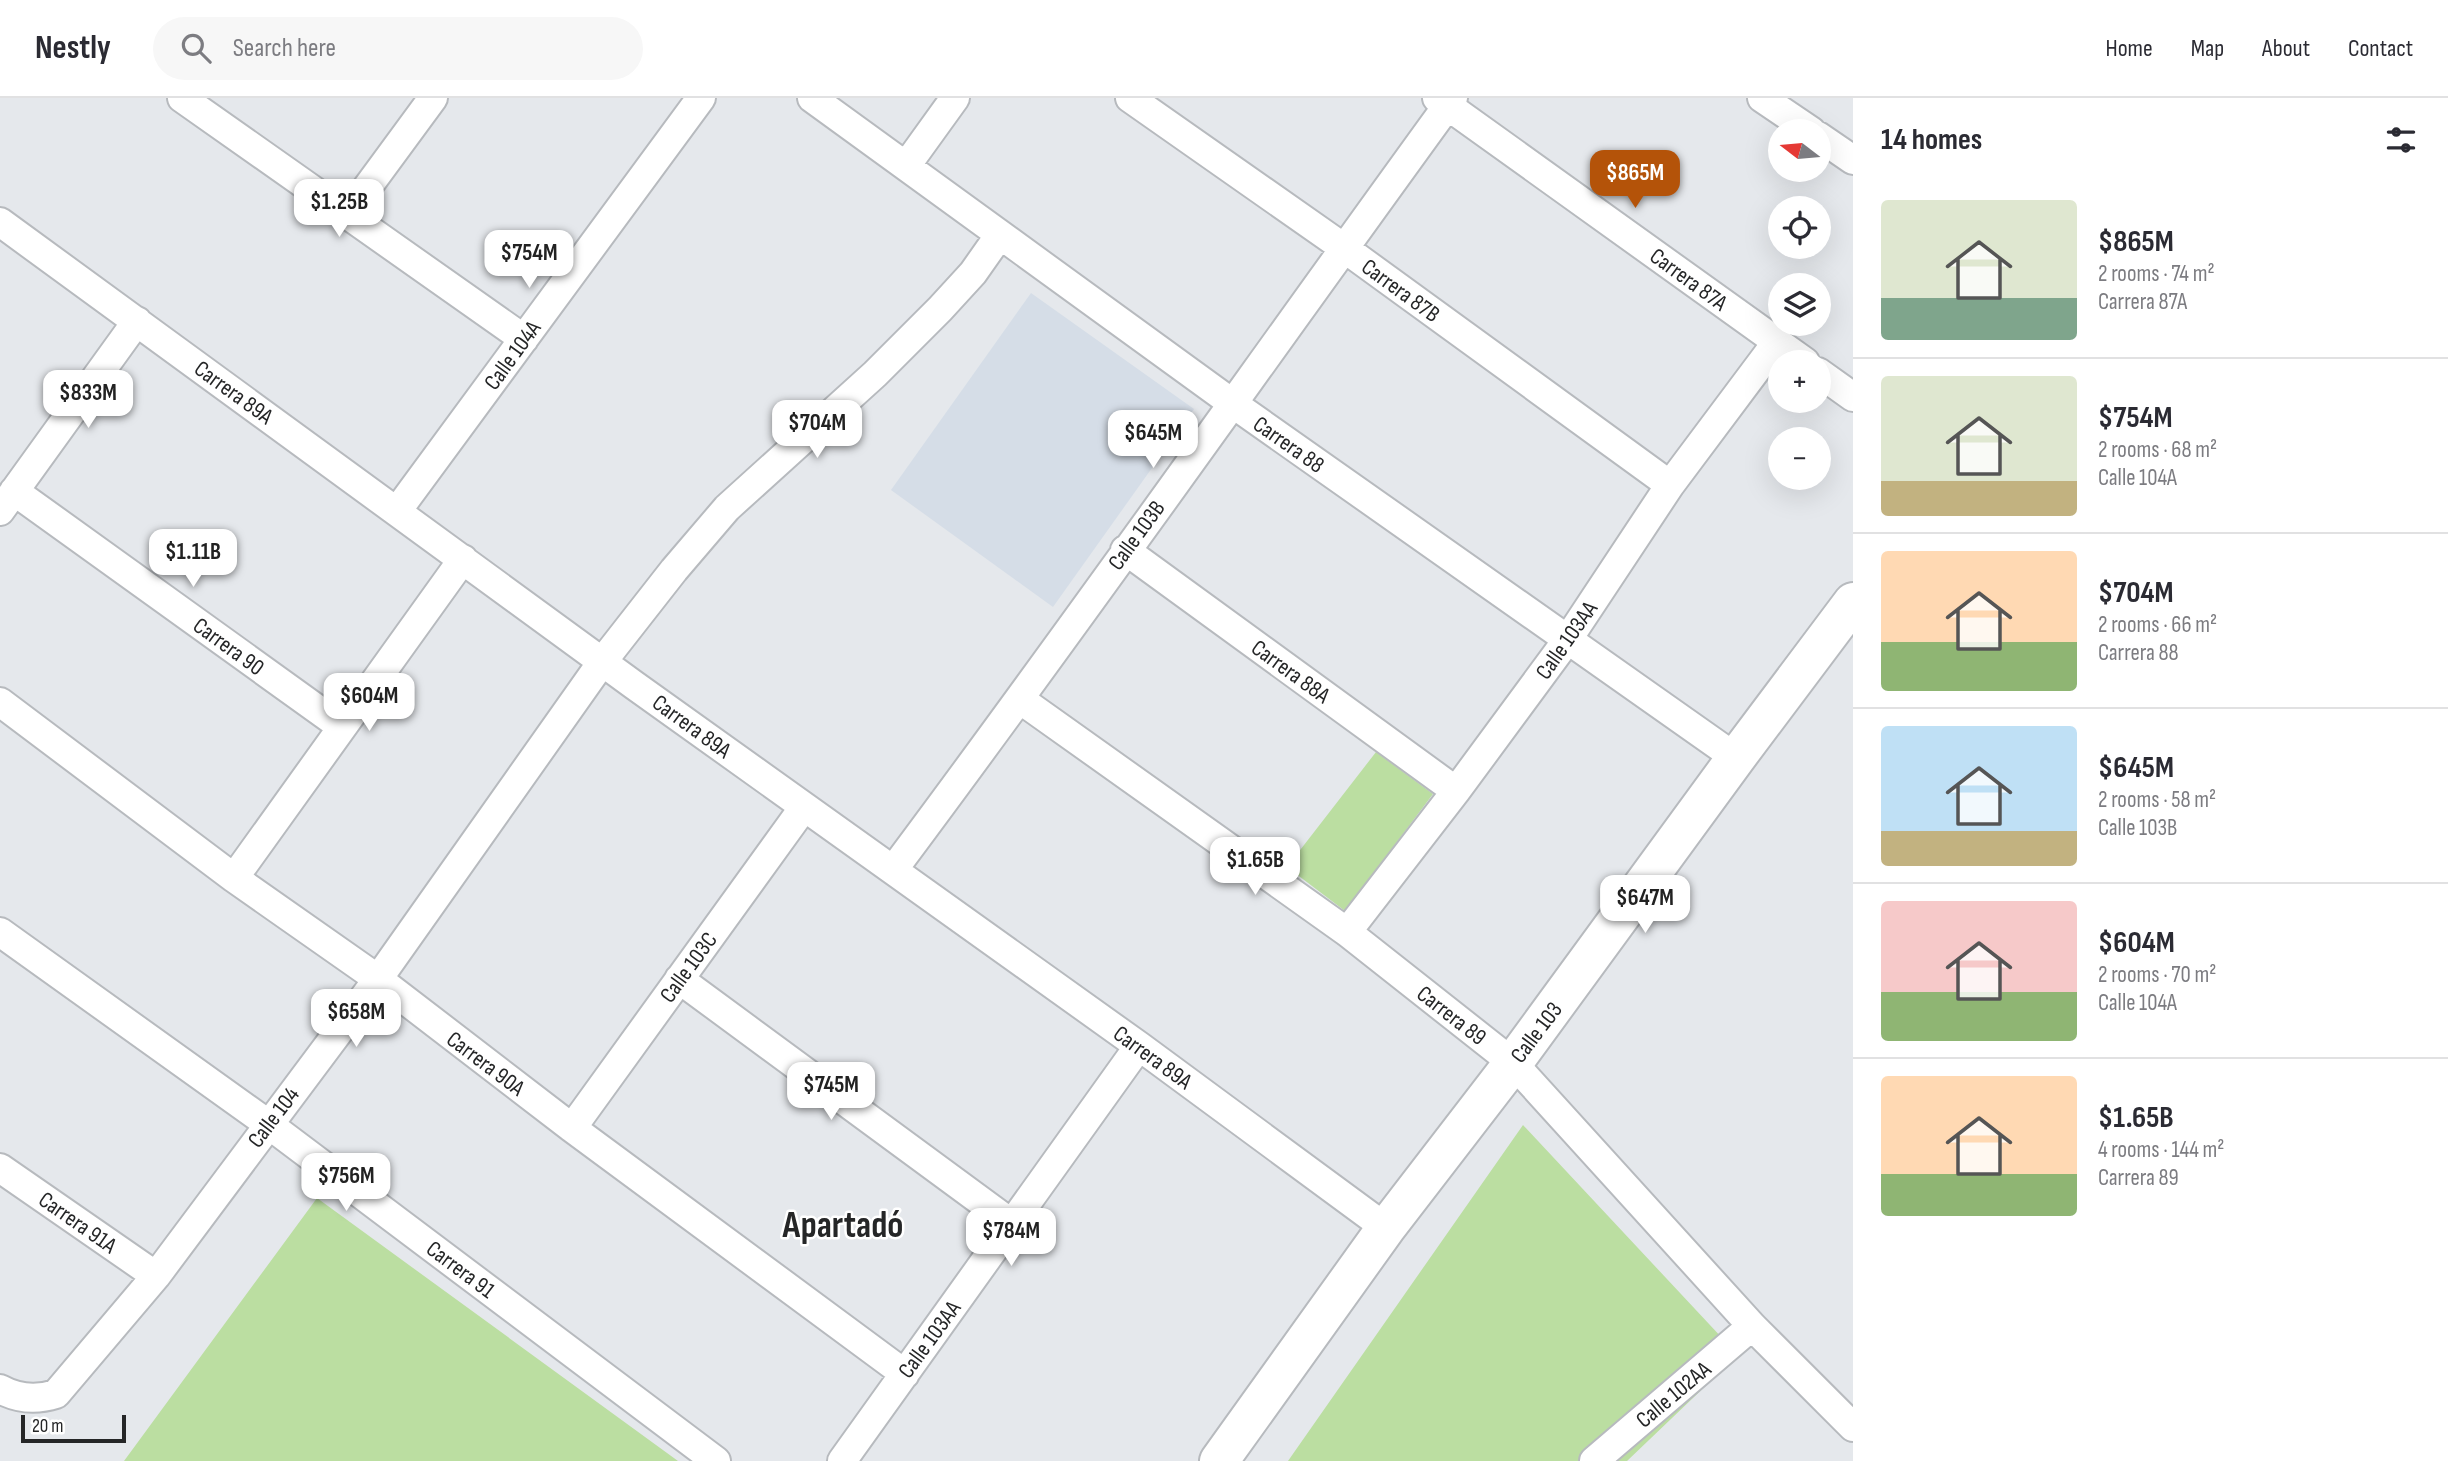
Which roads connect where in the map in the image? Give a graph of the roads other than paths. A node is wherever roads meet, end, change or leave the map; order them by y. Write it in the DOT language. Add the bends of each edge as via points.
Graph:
graph roads {
  1 [pos="182,98"];
  2 [pos="433,98"];
  3 [pos="701,98"];
  4 [pos="813,98"];
  5 [pos="954,98"];
  6 [pos="1130,98"];
  7 [pos="1762,98"];
  8 [pos="1446,101"];
  9 [pos="1793,119"];
  10 [pos="1831,145"];
  11 [pos="1853,160"];
  12 [pos="906,166"];
  13 [pos="347,215"];
  14 [pos="0,222"];
  15 [pos="999,236"];
  16 [pos="1344,248"];
  17 [pos="137,321"];
  18 [pos="524,339"];
  19 [pos="1777,342"];
  20 [pos="1788,350"];
  21 [pos="1831,381"];
  22 [pos="1853,397"];
  23 [pos="1231,403"];
  24 [pos="1670,485"];
  25 [pos="7,501"];
  26 [pos="397,511"];
  27 [pos="1125,550"];
  28 [pos="463,559"];
  29 [pos="1853,602"];
  30 [pos="1568,639"];
  31 [pos="602,662"];
  32 [pos="1021,700"];
  33 [pos="0,702"];
  34 [pos="342,727"];
  35 [pos="1736,758"];
  36 [pos="1456,791"];
  37 [pos="804,807"];
  38 [pos="893,870"];
  39 [pos="234,877"];
  40 [pos="0,932"];
  41 [pos="1347,932"];
  42 [pos="377,979"];
  43 [pos="679,979"];
  44 [pos="1139,1046"];
  45 [pos="1514,1063"];
  46 [pos="268,1124"];
  47 [pos="572,1128"];
  48 [pos="0,1168"];
  49 [pos="1012,1224"];
  50 [pos="1386,1228"];
  51 [pos="156,1276"];
  52 [pos="1752,1326"];
  53 [pos="905,1374"];
  54 [pos="0,1389"];
  55 [pos="1853,1427"];
  56 [pos="716,1461"];
  57 [pos="842,1461"];
  58 [pos="1219,1461"];
  59 [pos="1594,1461"];
  1 -- 13 [label="street"];
  2 -- 13 [label="street"];
  3 -- 18 [label="street, Calle 104A"];
  4 -- 12 [label="street, Carrera 88"];
  5 -- 12 [label="street"];
  6 -- 16 [label="street, Carrera 87B"];
  7 -- 9 [label="street"];
  8 -- 16 [label="street, Calle 103B"];
  8 -- 19 [label="street, Carrera 87A"];
  10 -- 11 [label="street"];
  12 -- 15 [label="street, Carrera 88"];
  13 -- 18 [label="street"];
  14 -- 17 [label="street, Carrera 89A"];
  15 -- 23 [label="street, Carrera 88"];
  15 -- 31 [label="street, Calle 104" via="973,274 875,374 727,508"];
  16 -- 23 [label="street, Calle 103B"];
  16 -- 24 [label="street, Carrera 87B"];
  17 -- 25 [label="street"];
  17 -- 26 [label="street, Carrera 89A"];
  18 -- 26 [label="street, Calle 104A"];
  19 -- 20 [label="street, Carrera 87A"];
  19 -- 24 [label="street, Calle 103AA"];
  21 -- 22 [label="street"];
  23 -- 27 [label="street, Calle 103B"];
  23 -- 30 [label="street, Carrera 88"];
  24 -- 30 [label="street, Calle 103AA"];
  25 -- 34 [label="street, Carrera 90"];
  26 -- 28 [label="street, Carrera 89A"];
  27 -- 32 [label="street, Calle 103B"];
  27 -- 36 [label="street, Carrera 88A"];
  28 -- 31 [label="street, Carrera 89A"];
  28 -- 34 [label="street"];
  29 -- 35 [label="street, Calle 103"];
  30 -- 35 [label="street, Carrera 88"];
  30 -- 36 [label="street, Calle 103AA"];
  31 -- 37 [label="street, Carrera 89A"];
  31 -- 42 [label="street, Calle 104"];
  32 -- 38 [label="street, Calle 103B"];
  32 -- 41 [label="street, Carrera 89"];
  33 -- 39 [label="street, Carrera 90A"];
  34 -- 39 [label="street"];
  35 -- 45 [label="street, Calle 103"];
  36 -- 41 [label="street, Calle 103AA"];
  37 -- 38 [label="street, Carrera 89A"];
  37 -- 43 [label="street, Calle 103C"];
  38 -- 44 [label="street, Carrera 89A"];
  39 -- 42 [label="street, Carrera 90A"];
  40 -- 46 [label="street, Carrera 91"];
  41 -- 45 [label="street, Carrera 89"];
  42 -- 46 [label="street, Calle 104"];
  42 -- 47 [label="street, Carrera 90A"];
  43 -- 47 [label="street, Calle 103C"];
  43 -- 49 [label="street"];
  44 -- 49 [label="street, Calle 103AA"];
  44 -- 50 [label="street, Carrera 89A"];
  45 -- 50 [label="street, Calle 103"];
  45 -- 52 [label="street, Carrera 89"];
  46 -- 51 [label="street, Calle 104"];
  46 -- 56 [label="street, Carrera 91"];
  47 -- 53 [label="street, Carrera 90A"];
  48 -- 51 [label="street, Carrera 91A"];
  49 -- 53 [label="street, Calle 103AA"];
  50 -- 58 [label="street, Calle 103"];
  51 -- 54 [label="street, Calle 104" via="56,1394 26,1398"];
  52 -- 55 [label="street, Carrera 89"];
  52 -- 59 [label="street, Calle 102AA"];
  53 -- 57 [label="street, Calle 103AA"];
}
